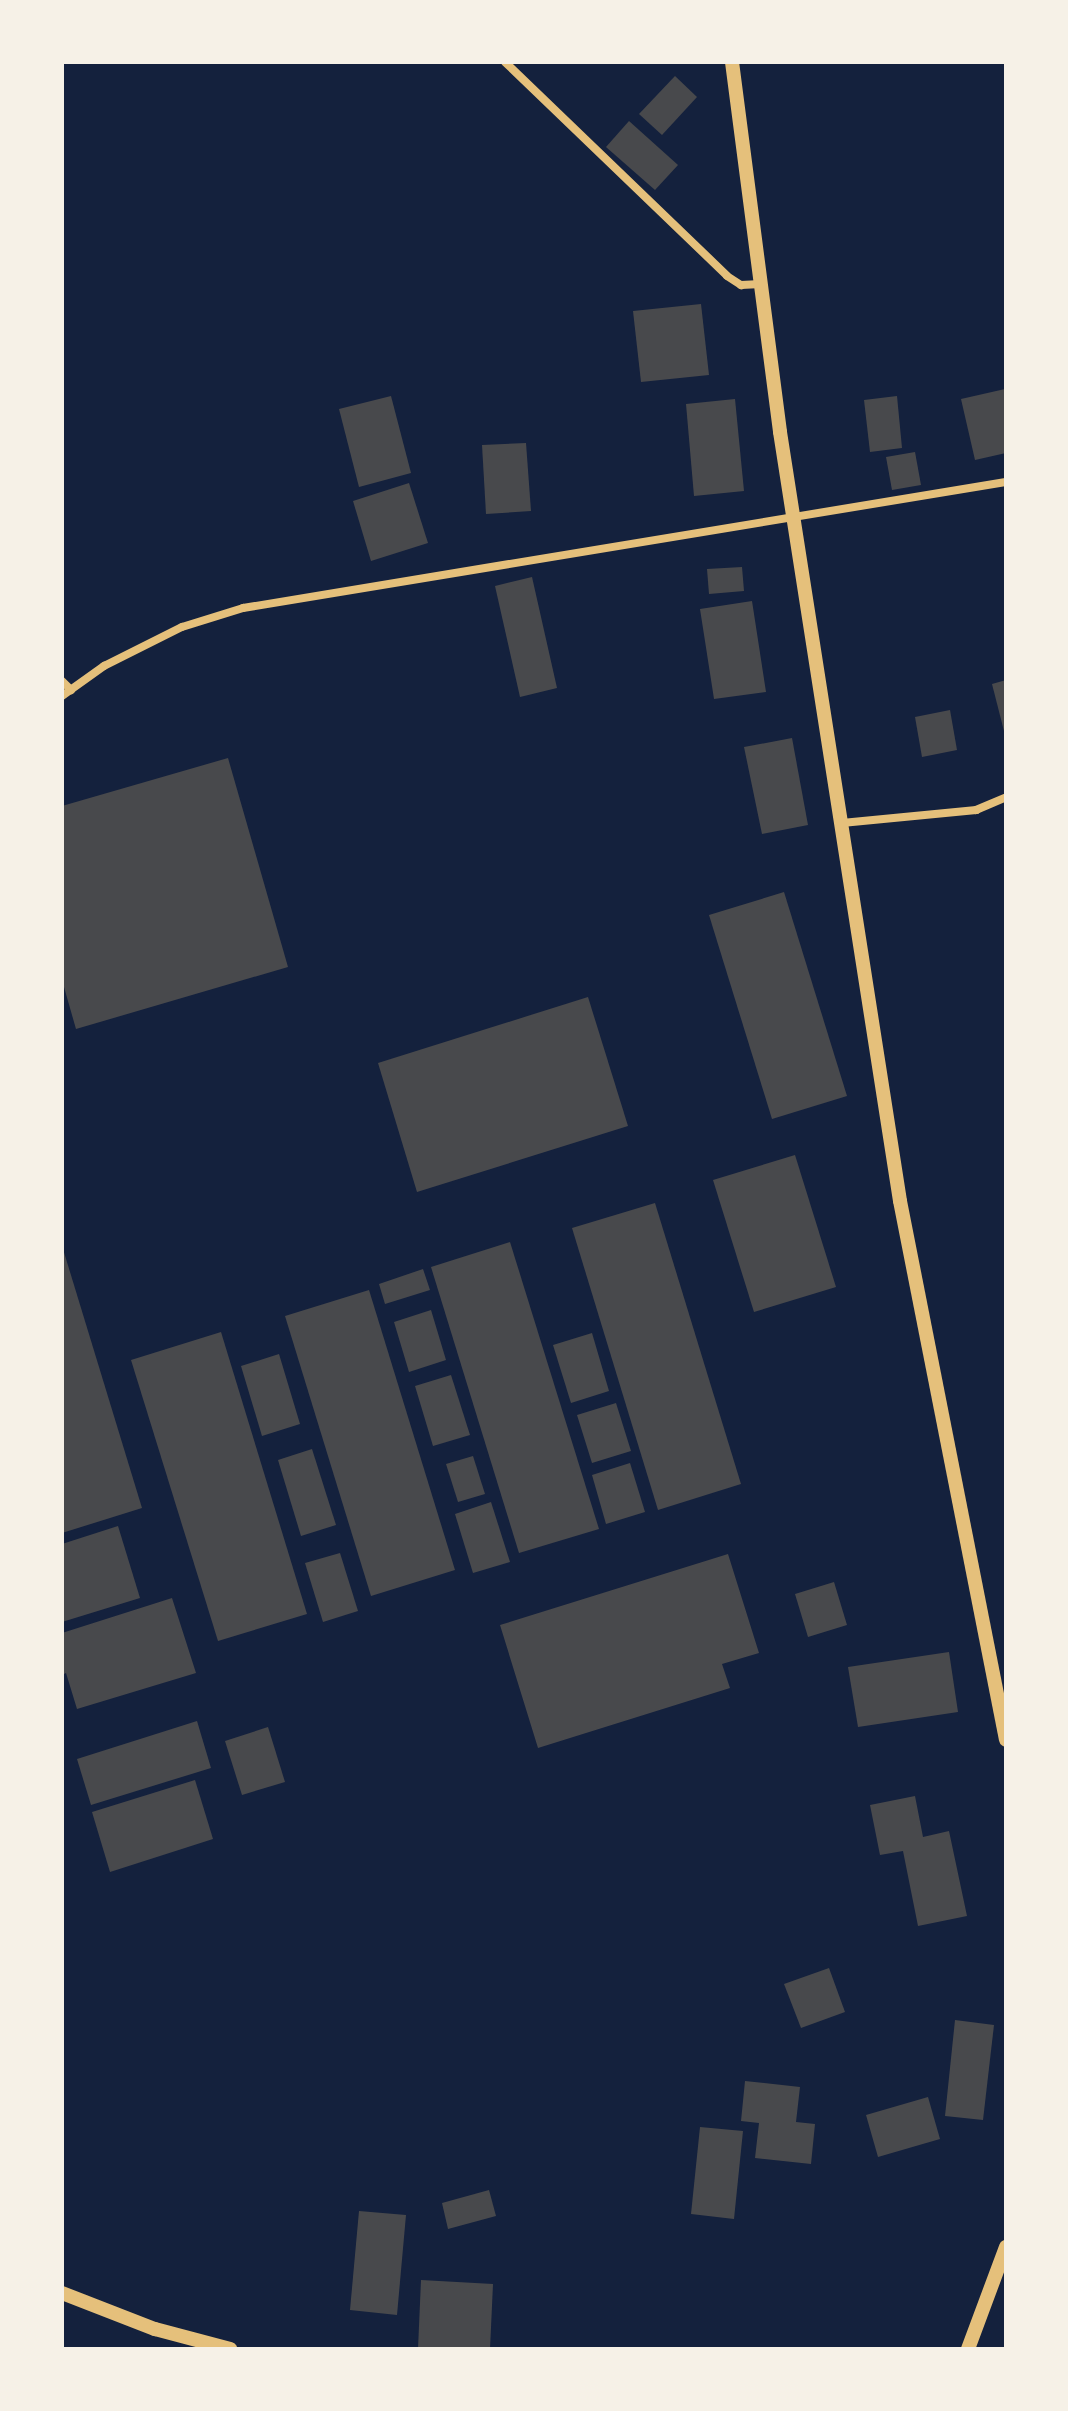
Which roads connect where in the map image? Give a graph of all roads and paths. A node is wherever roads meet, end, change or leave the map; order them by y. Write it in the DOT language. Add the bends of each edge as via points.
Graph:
graph roads {
  1 [pos="505,62"];
  2 [pos="732,62"];
  3 [pos="761,284"];
  4 [pos="1006,482"];
  5 [pos="793,518"];
  6 [pos="62,681"];
  7 [pos="71,690"];
  8 [pos="62,696"];
  9 [pos="1006,797"];
  10 [pos="842,823"];
  11 [pos="1006,1740"];
  12 [pos="1006,2247"];
  13 [pos="63,2295"];
  14 [pos="230,2349"];
  15 [pos="968,2349"];
  1 -- 3 [label="street" via="727,276 741,285"];
  2 -- 3 [label="street"];
  3 -- 5 [label="street"];
  4 -- 5 [label="street"];
  5 -- 7 [label="street" via="243,608 182,627 104,666"];
  5 -- 10 [label="street"];
  6 -- 7 [label="street"];
  7 -- 8 [label="street"];
  9 -- 10 [label="street" via="976,810"];
  10 -- 11 [label="street" via="900,1201"];
  12 -- 15 [label="street"];
  13 -- 14 [label="street" via="155,2329"];
}
